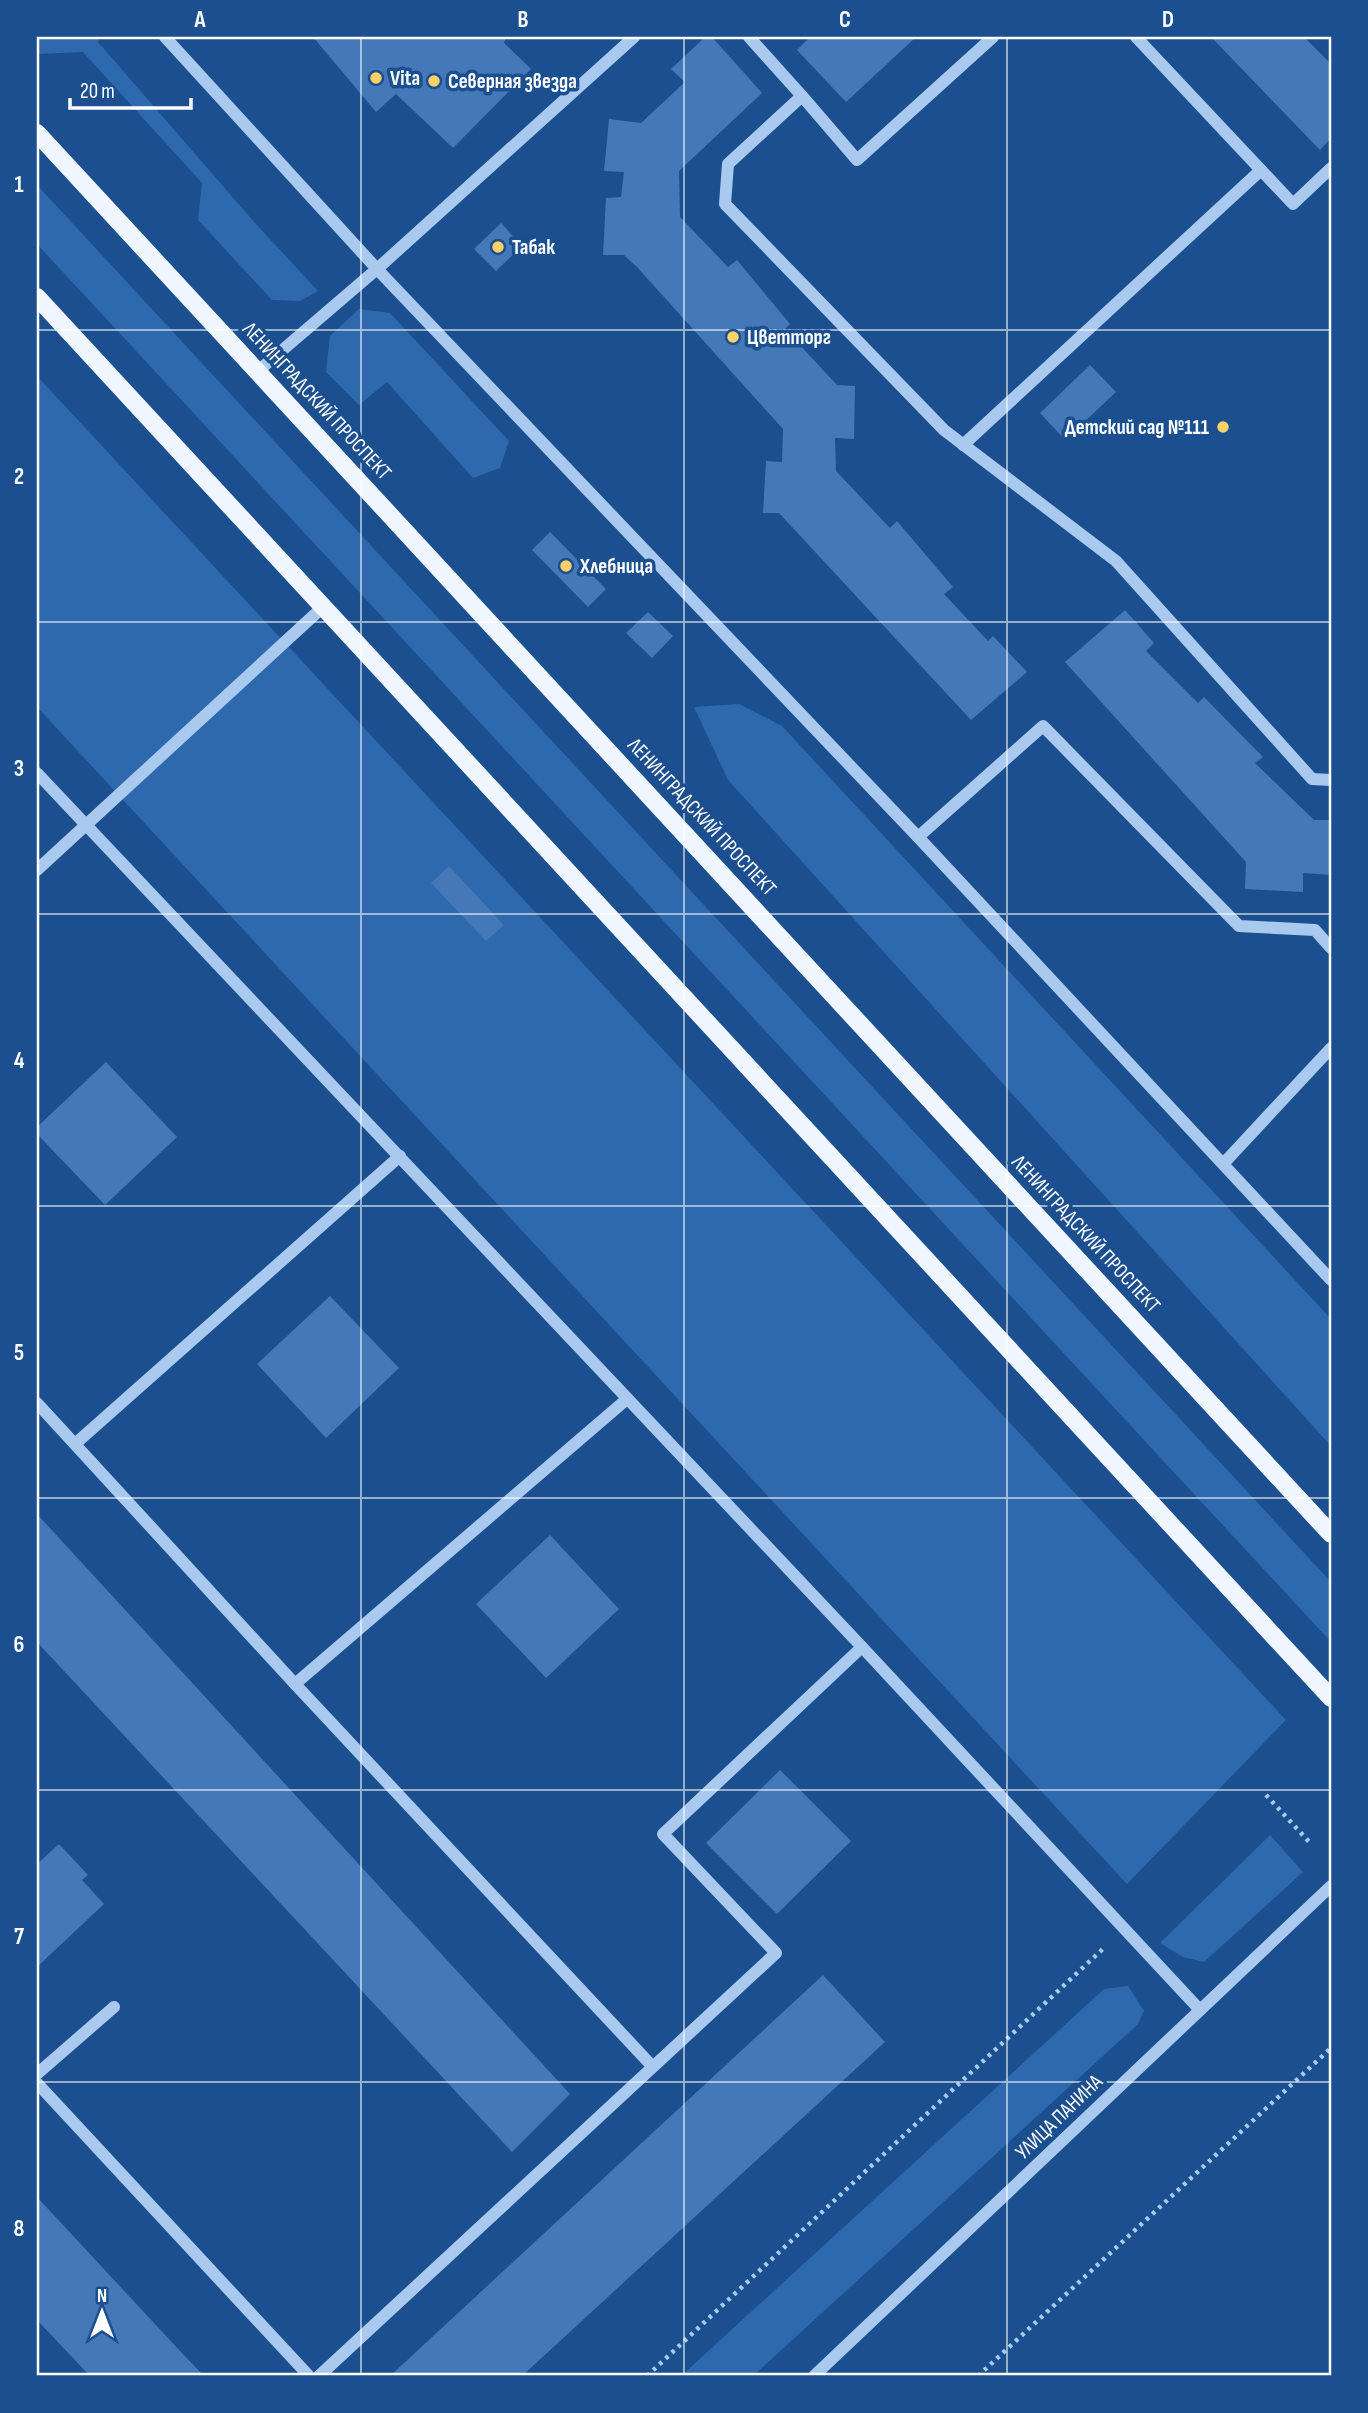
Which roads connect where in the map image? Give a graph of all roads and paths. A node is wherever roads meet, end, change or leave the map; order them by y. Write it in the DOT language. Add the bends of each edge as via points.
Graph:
graph roads {
  1 [pos="165,37"];
  2 [pos="634,37"];
  3 [pos="749,37"];
  4 [pos="993,37"];
  5 [pos="1136,37"];
  6 [pos="802,96"];
  7 [pos="37,132"];
  8 [pos="1331,168"];
  9 [pos="1261,170"];
  10 [pos="377,269"];
  11 [pos="37,297"];
  12 [pos="258,371"];
  13 [pos="963,445"];
  14 [pos="324,606"];
  15 [pos="37,773"];
  16 [pos="1331,780"];
  17 [pos="86,825"];
  18 [pos="918,837"];
  19 [pos="37,870"];
  20 [pos="1331,948"];
  21 [pos="1331,1048"];
  22 [pos="400,1156"];
  23 [pos="1224,1163"];
  24 [pos="1331,1280"];
  25 [pos="627,1399"];
  26 [pos="37,1402"];
  27 [pos="75,1444"];
  28 [pos="1331,1534"];
  29 [pos="862,1647"];
  30 [pos="295,1684"];
  31 [pos="1331,1698"];
  32 [pos="1266,1795"];
  33 [pos="1312,1845"];
  34 [pos="1331,1886"];
  35 [pos="1125,1928"];
  36 [pos="114,2007"];
  37 [pos="1200,2010"];
  38 [pos="1331,2048"];
  39 [pos="652,2066"];
  40 [pos="37,2074"];
  41 [pos="37,2083"];
  42 [pos="309,2376"];
  43 [pos="319,2376"];
  44 [pos="647,2376"];
  45 [pos="814,2376"];
  46 [pos="978,2376"];
  1 -- 10 [label="street"];
  2 -- 10 [label="street"];
  3 -- 6 [label="street"];
  4 -- 6 [label="street" via="857,160"];
  5 -- 9 [label="street"];
  6 -- 13 [label="street" via="728,164 725,204"];
  7 -- 12 [label="main road, ЛЕНИНГРАДСКИЙ ПРОСПЕКТ"];
  8 -- 9 [label="street" via="1293,204"];
  9 -- 13 [label="street"];
  10 -- 12 [label="street"];
  10 -- 18 [label="street"];
  11 -- 14 [label="main road"];
  12 -- 28 [label="main road, ЛЕНИНГРАДСКИЙ ПРОСПЕКТ"];
  13 -- 16 [label="street" via="1116,561 1312,779"];
  14 -- 17 [label="street"];
  14 -- 31 [label="main road"];
  15 -- 17 [label="street"];
  17 -- 19 [label="street"];
  17 -- 22 [label="street"];
  18 -- 20 [label="street" via="1043,726 1239,926 1315,930"];
  18 -- 23 [label="street"];
  21 -- 23 [label="street"];
  22 -- 25 [label="street"];
  22 -- 27 [label="street"];
  23 -- 24 [label="street"];
  25 -- 29 [label="street"];
  25 -- 30 [label="street"];
  26 -- 27 [label="street"];
  27 -- 30 [label="street"];
  29 -- 35 [label="street"];
  29 -- 39 [label="street" via="663,1834 776,1953"];
  30 -- 39 [label="street"];
  32 -- 33 [label="path"];
  34 -- 37 [label="street, УЛИЦА ПАНИНА"];
  35 -- 37 [label="street"];
  35 -- 44 [label="path"];
  36 -- 40 [label="street"];
  37 -- 45 [label="street, УЛИЦА ПАНИНА"];
  38 -- 46 [label="path"];
  39 -- 43 [label="street"];
  41 -- 42 [label="street"];
}
